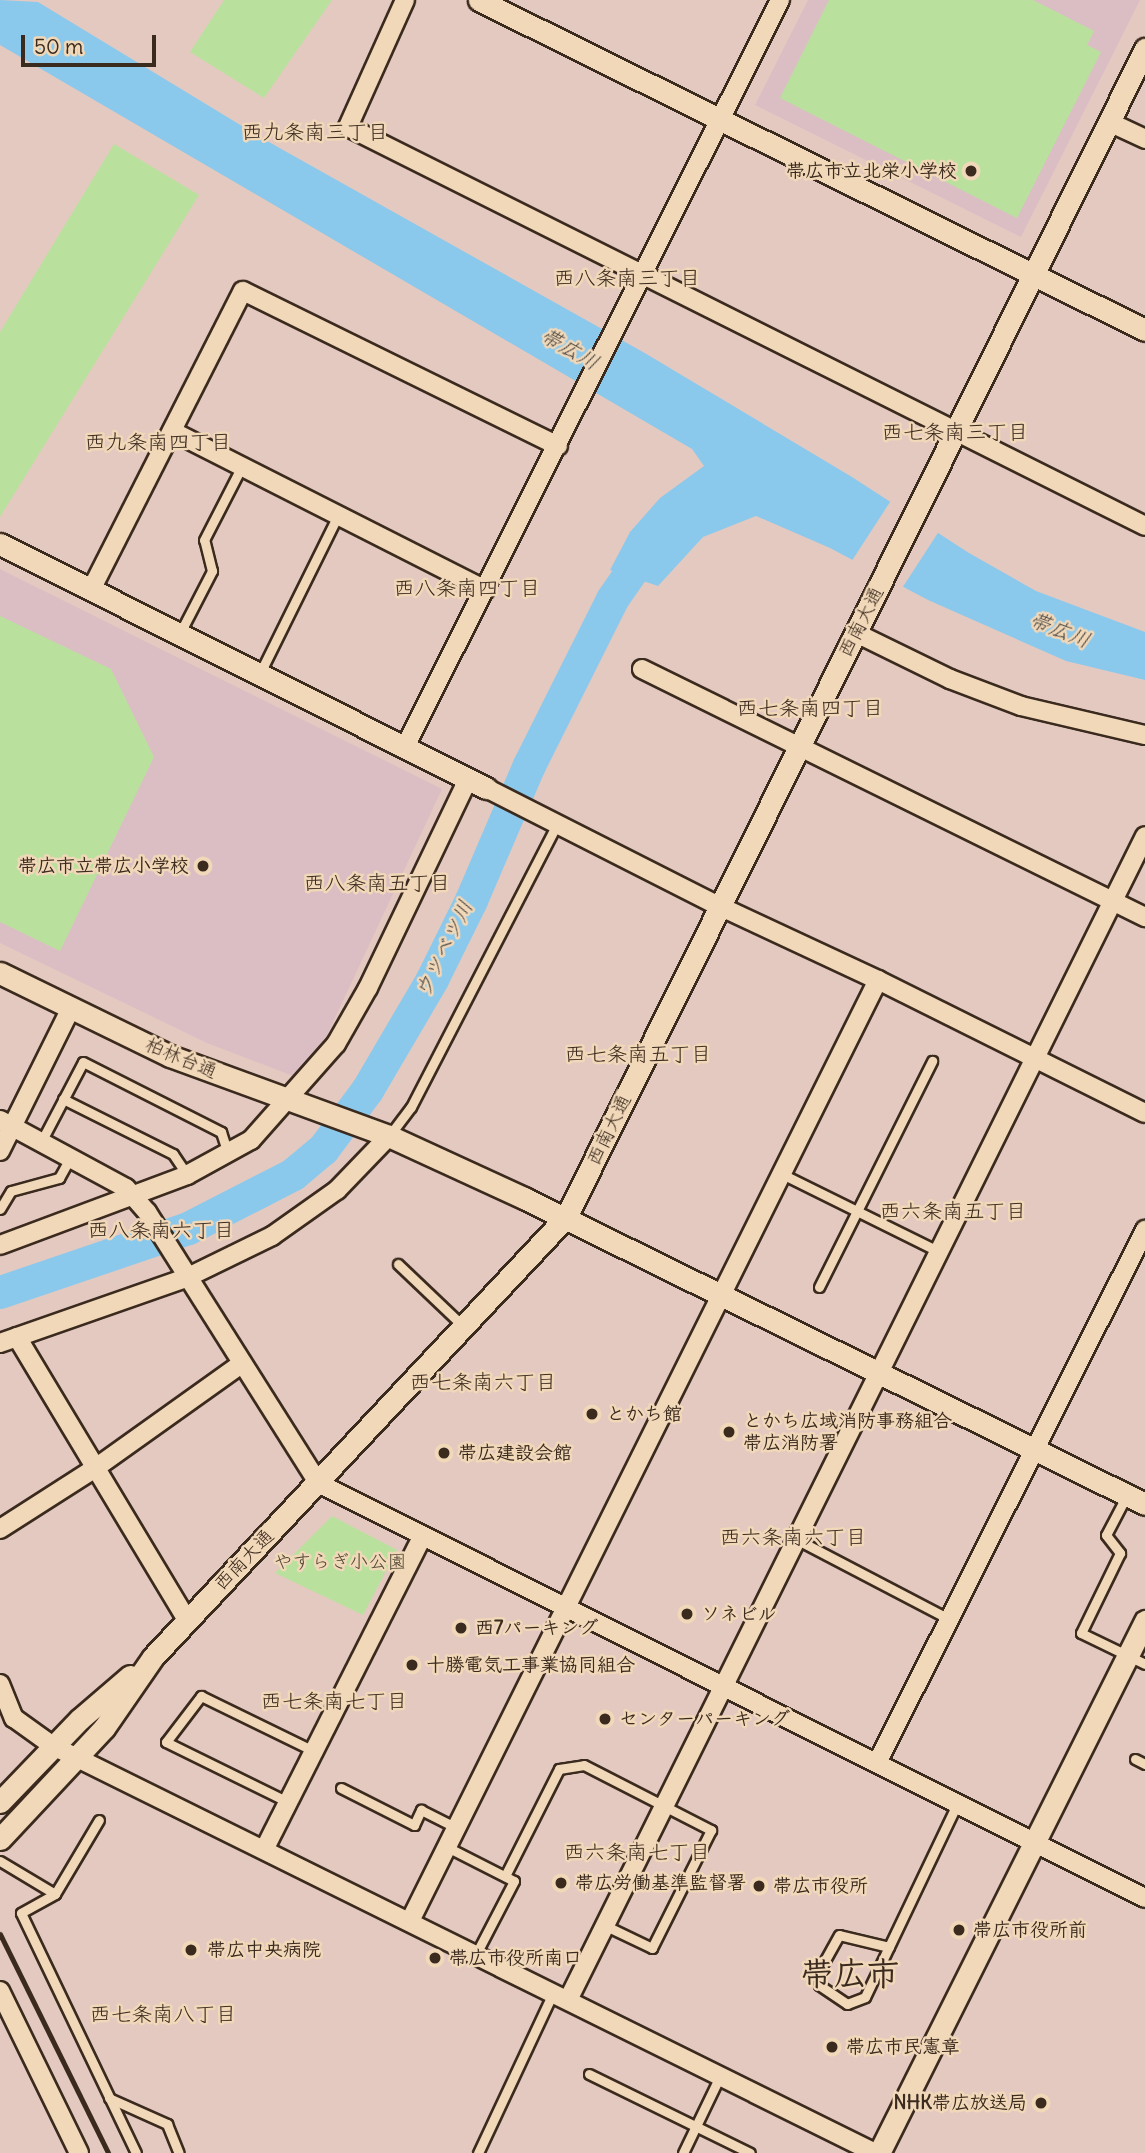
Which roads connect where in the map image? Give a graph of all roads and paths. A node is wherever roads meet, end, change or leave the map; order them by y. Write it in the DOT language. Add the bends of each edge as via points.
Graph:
graph roads {
  1 [pos="405,0"];
  2 [pos="479,0"];
  3 [pos="780,0"];
  4 [pos="1144,54"];
  5 [pos="720,120"];
  6 [pos="1109,122"];
  7 [pos="1145,139"];
  8 [pos="645,274"];
  9 [pos="1032,274"];
  10 [pos="1145,330"];
  11 [pos="172,430"];
  12 [pos="955,433"];
  13 [pos="558,446"];
  14 [pos="242,466"];
  15 [pos="338,515"];
  16 [pos="1145,526"];
  17 [pos="0,544"];
  18 [pos="92,589"];
  19 [pos="485,590"];
  20 [pos="180,633"];
  21 [pos="856,633"];
  22 [pos="642,668"];
  23 [pos="260,673"];
  24 [pos="1145,735"];
  25 [pos="800,746"];
  26 [pos="405,747"];
  27 [pos="477,784"];
  28 [pos="557,824"];
  29 [pos="1145,836"];
  30 [pos="1113,901"];
  31 [pos="719,906"];
  32 [pos="1145,917"];
  33 [pos="0,973"];
  34 [pos="878,981"];
  35 [pos="71,1008"];
  36 [pos="1033,1059"];
  37 [pos="932,1061"];
  38 [pos="63,1099"];
  39 [pos="297,1104"];
  40 [pos="1145,1113"];
  41 [pos="6,1123"];
  42 [pos="389,1136"];
  43 [pos="41,1142"];
  44 [pos="0,1151"];
  45 [pos="228,1154"];
  46 [pos="70,1158"];
  47 [pos="782,1174"];
  48 [pos="187,1175"];
  49 [pos="134,1197"];
  50 [pos="0,1209"];
  51 [pos="857,1211"];
  52 [pos="566,1217"];
  53 [pos="1145,1230"];
  54 [pos="1,1243"];
  55 [pos="938,1251"];
  56 [pos="398,1264"];
  57 [pos="181,1270"];
  58 [pos="820,1287"];
  59 [pos="721,1296"];
  60 [pos="464,1326"];
  61 [pos="8,1340"];
  62 [pos="241,1364"];
  63 [pos="880,1372"];
  64 [pos="1037,1450"];
  65 [pos="94,1469"];
  66 [pos="318,1483"];
  67 [pos="1136,1499"];
  68 [pos="0,1530"];
  69 [pos="422,1536"];
  70 [pos="796,1539"];
  71 [pos="567,1609"];
  72 [pos="950,1619"];
  73 [pos="187,1620"];
  74 [pos="1145,1621"];
  75 [pos="153,1657"];
  76 [pos="1136,1660"];
  77 [pos="0,1684"];
  78 [pos="722,1688"];
  79 [pos="53,1746"];
  80 [pos="314,1751"];
  81 [pos="75,1757"];
  82 [pos="1135,1759"];
  83 [pos="877,1763"];
  84 [pos="1145,1764"];
  85 [pos="341,1788"];
  86 [pos="0,1802"];
  87 [pos="288,1802"];
  88 [pos="664,1803"];
  89 [pos="957,1804"];
  90 [pos="99,1820"];
  91 [pos="457,1828"];
  92 [pos="0,1839"];
  93 [pos="1034,1842"];
  94 [pos="447,1847"];
  95 [pos="265,1848"];
  96 [pos="0,1861"];
  97 [pos="505,1876"];
  98 [pos="55,1894"];
  99 [pos="1145,1898"];
  100 [pos="410,1921"];
  101 [pos="604,1925"];
  102 [pos="889,1947"];
  103 [pos="476,1954"];
  104 [pos="0,1991"];
  105 [pos="560,1997"];
  106 [pos="589,2074"];
  107 [pos="720,2076"];
  108 [pos="109,2098"];
  109 [pos="696,2127"];
  110 [pos="79,2153"];
  111 [pos="136,2153"];
  112 [pos="179,2153"];
  113 [pos="478,2153"];
  114 [pos="683,2153"];
  115 [pos="750,2153"];
  116 [pos="877,2153"];
  1 -- 8 [label="street" via="348,127"];
  2 -- 5 [label="street"];
  3 -- 5 [label="street"];
  4 -- 6 [label="street, 西南大通"];
  5 -- 8 [label="street"];
  5 -- 9 [label="street"];
  6 -- 7 [label="street"];
  6 -- 9 [label="street, 西南大通"];
  8 -- 12 [label="street"];
  8 -- 13 [label="street"];
  9 -- 10 [label="street"];
  9 -- 12 [label="street, 西南大通"];
  11 -- 13 [label="street" via="243,291"];
  11 -- 14 [label="street"];
  11 -- 18 [label="street"];
  12 -- 16 [label="street"];
  12 -- 21 [label="street, 西南大通"];
  13 -- 19 [label="street"];
  14 -- 15 [label="street"];
  14 -- 20 [label="lane" via="204,540 212,571"];
  15 -- 19 [label="street"];
  15 -- 23 [label="lane"];
  17 -- 18 [label="street"];
  18 -- 20 [label="street"];
  19 -- 26 [label="street"];
  20 -- 23 [label="street"];
  21 -- 24 [label="street" via="950,679 1021,706"];
  21 -- 25 [label="street, 西南大通"];
  22 -- 25 [label="street"];
  23 -- 26 [label="street"];
  25 -- 30 [label="street"];
  25 -- 31 [label="street, 西南大通"];
  26 -- 27 [label="street"];
  27 -- 28 [label="street"];
  27 -- 39 [label="street" via="368,988"];
  28 -- 31 [label="street"];
  28 -- 42 [label="lane" via="411,1107"];
  29 -- 30 [label="street"];
  30 -- 32 [label="street"];
  30 -- 36 [label="street"];
  31 -- 34 [label="street"];
  31 -- 52 [label="street, 西南大通"];
  33 -- 35 [label="street, 柏林台通"];
  34 -- 36 [label="street"];
  34 -- 47 [label="street"];
  35 -- 39 [label="street, 柏林台通" via="170,1056"];
  35 -- 41 [label="street"];
  36 -- 40 [label="street"];
  36 -- 55 [label="street"];
  37 -- 51 [label="lane"];
  38 -- 43 [label="lane"];
  38 -- 45 [label="lane" via="83,1062 220,1132"];
  38 -- 48 [label="lane" via="173,1154"];
  39 -- 42 [label="street, 柏林台通"];
  39 -- 45 [label="street"];
  41 -- 43 [label="street"];
  41 -- 44 [label="street"];
  42 -- 52 [label="street, 柏林台通"];
  42 -- 57 [label="street" via="337,1190 272,1236"];
  43 -- 46 [label="street"];
  45 -- 48 [label="street"];
  46 -- 49 [label="street" via="126,1188"];
  46 -- 50 [label="lane" via="59,1178 11,1191"];
  47 -- 51 [label="lane"];
  47 -- 59 [label="street"];
  48 -- 49 [label="street"];
  49 -- 54 [label="street"];
  49 -- 57 [label="street"];
  51 -- 55 [label="lane"];
  51 -- 58 [label="lane"];
  52 -- 59 [label="street, 柏林台通"];
  52 -- 60 [label="street, 西南大通"];
  53 -- 64 [label="street"];
  55 -- 63 [label="street"];
  56 -- 60 [label="lane"];
  57 -- 61 [label="street"];
  57 -- 62 [label="street"];
  59 -- 63 [label="street, 柏林台通"];
  59 -- 71 [label="street"];
  60 -- 66 [label="street, 西南大通"];
  61 -- 65 [label="street"];
  62 -- 65 [label="street"];
  62 -- 66 [label="street"];
  63 -- 64 [label="street, 柏林台通"];
  63 -- 70 [label="street"];
  64 -- 67 [label="street, 柏林台通"];
  64 -- 72 [label="street"];
  65 -- 68 [label="street"];
  65 -- 73 [label="street"];
  66 -- 69 [label="street"];
  66 -- 73 [label="street, 西南大通"];
  67 -- 76 [label="lane" via="1106,1535 1120,1553 1081,1633"];
  69 -- 71 [label="street"];
  69 -- 80 [label="street"];
  70 -- 72 [label="lane"];
  70 -- 78 [label="street"];
  71 -- 78 [label="street"];
  71 -- 91 [label="street"];
  72 -- 83 [label="street"];
  73 -- 75 [label="street, 西南大通"];
  74 -- 76 [label="street"];
  75 -- 79 [label="street, 西南大通"];
  75 -- 81 [label="street, 西南大通" via="104,1728"];
  76 -- 93 [label="street"];
  77 -- 79 [label="street" via="14,1718"];
  78 -- 83 [label="street"];
  78 -- 88 [label="street"];
  79 -- 81 [label="street"];
  79 -- 86 [label="street, 西南大通"];
  80 -- 87 [label="street"];
  80 -- 87 [label="lane" via="201,1696 166,1742"];
  81 -- 92 [label="street, 西南大通"];
  81 -- 95 [label="street"];
  82 -- 84 [label="lane"];
  83 -- 89 [label="street"];
  85 -- 91 [label="lane" via="414,1825 421,1810"];
  87 -- 95 [label="street"];
  88 -- 97 [label="lane" via="584,1765 559,1769"];
  88 -- 101 [label="street"];
  88 -- 101 [label="lane" via="711,1830 652,1948"];
  89 -- 93 [label="street"];
  89 -- 102 [label="lane"];
  90 -- 98 [label="lane"];
  91 -- 94 [label="street"];
  93 -- 99 [label="street"];
  93 -- 116 [label="street"];
  94 -- 97 [label="lane"];
  94 -- 100 [label="street"];
  95 -- 100 [label="street"];
  96 -- 98 [label="lane"];
  97 -- 103 [label="lane" via="514,1881"];
  98 -- 108 [label="lane" via="21,1913"];
  100 -- 103 [label="street"];
  101 -- 105 [label="street"];
  102 -- 102 [label="lane" via="865,1997 847,2004 819,1985 819,1971 839,1935"];
  103 -- 105 [label="street"];
  104 -- 110 [label="street"];
  105 -- 107 [label="street"];
  105 -- 113 [label="lane"];
  106 -- 109 [label="lane"];
  107 -- 109 [label="lane"];
  107 -- 116 [label="street"];
  108 -- 111 [label="lane"];
  108 -- 112 [label="lane" via="167,2124"];
  109 -- 114 [label="lane"];
  109 -- 115 [label="lane"];
}
